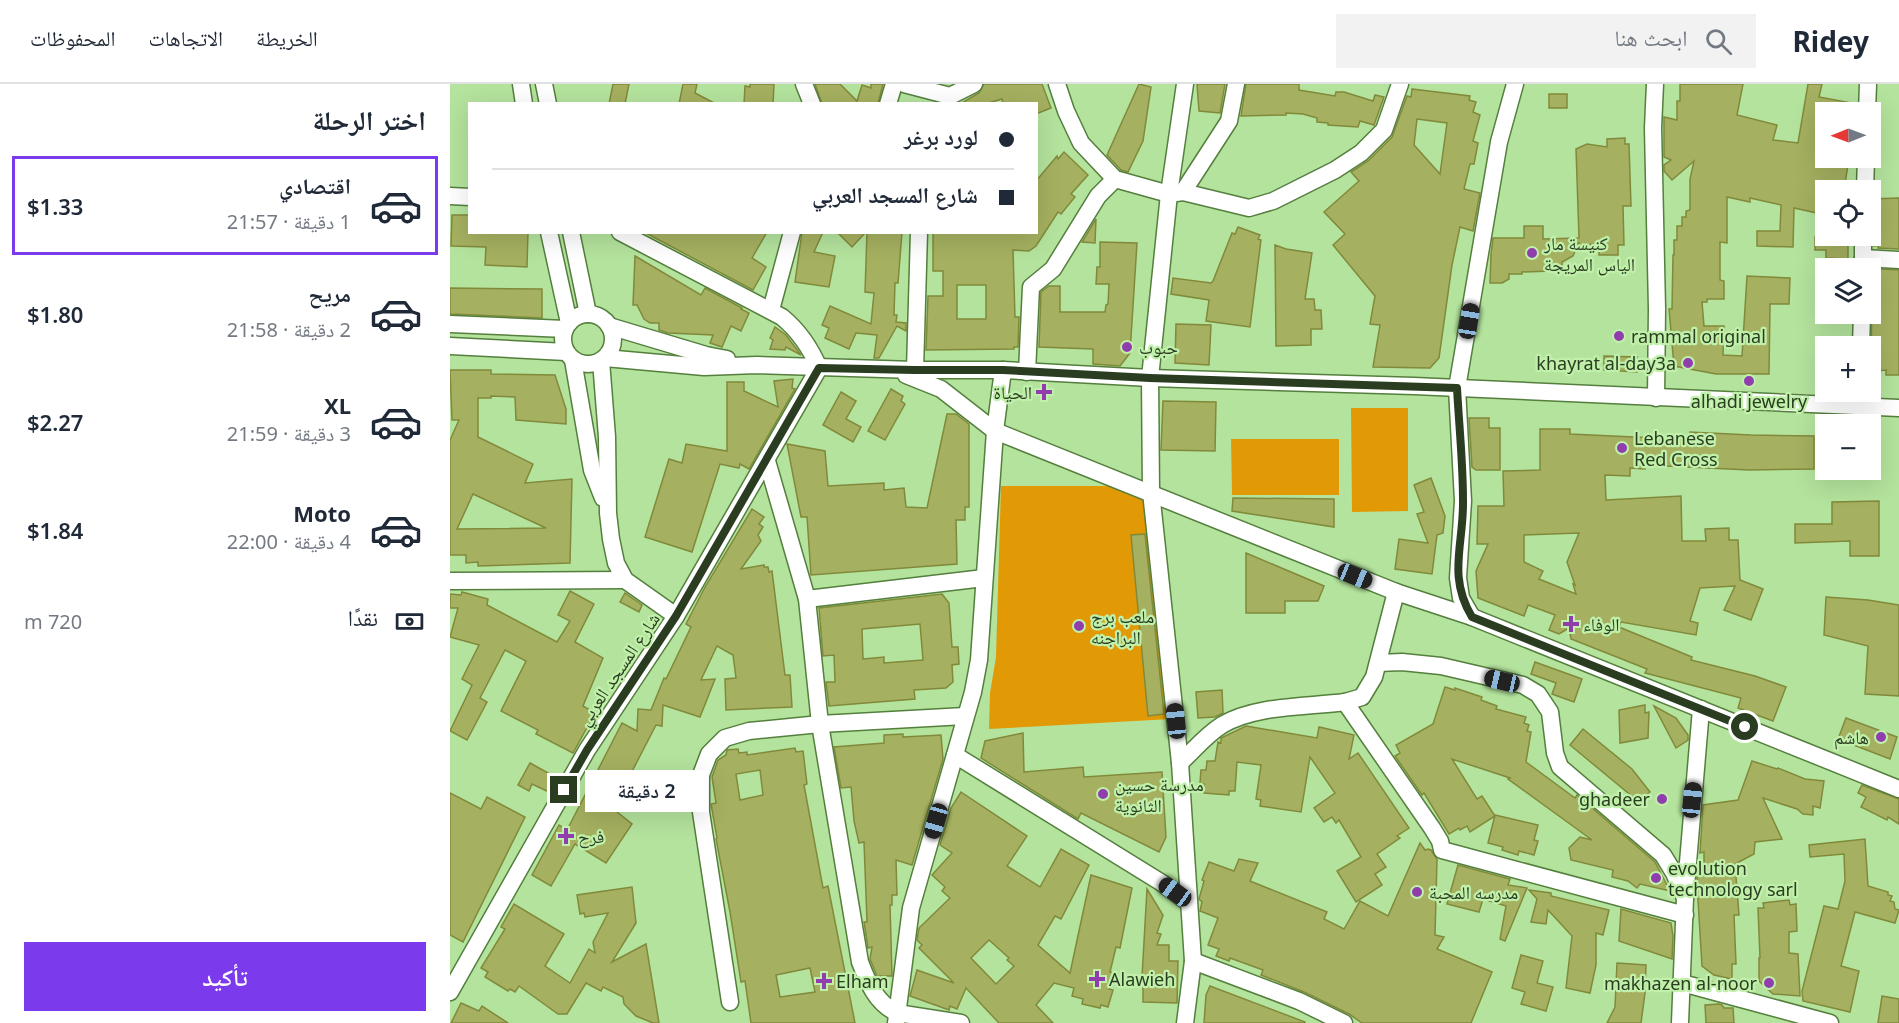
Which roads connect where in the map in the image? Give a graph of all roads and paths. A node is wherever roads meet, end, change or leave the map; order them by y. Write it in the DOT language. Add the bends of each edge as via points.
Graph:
graph roads {
  1 [pos="520,84"];
  2 [pos="544,84"];
  3 [pos="804,84"];
  4 [pos="894,84"];
  5 [pos="904,84"];
  6 [pos="974,84"];
  7 [pos="1057,84"];
  8 [pos="1185,84"];
  9 [pos="1236,84"];
  10 [pos="1400,84"];
  11 [pos="1512,84"];
  12 [pos="1654,84"];
  13 [pos="1868,84"];
  14 [pos="950,100"];
  15 [pos="524,102"];
  16 [pos="548,102"];
  17 [pos="811,102"];
  18 [pos="889,102"];
  19 [pos="1867,102"];
  20 [pos="1115,179"];
  21 [pos="1176,193"];
  22 [pos="450,196"];
  23 [pos="468,197"];
  24 [pos="549,234"];
  25 [pos="571,234"];
  26 [pos="624,234"];
  27 [pos="791,234"];
  28 [pos="919,234"];
  29 [pos="1899,260"];
  30 [pos="1881,262"];
  31 [pos="771,310"];
  32 [pos="588,314"];
  33 [pos="450,324"];
  34 [pos="567,326"];
  35 [pos="609,326"];
  36 [pos="450,346"];
  37 [pos="570,356"];
  38 [pos="603,359"];
  39 [pos="757,365"];
  40 [pos="819,368"];
  41 [pos="885,369"];
  42 [pos="915,370"];
  43 [pos="1003,370"];
  44 [pos="1027,372"];
  45 [pos="1150,378"];
  46 [pos="1457,388"];
  47 [pos="1656,398"];
  48 [pos="1815,399"];
  49 [pos="1874,402"];
  50 [pos="1899,408"];
  51 [pos="995,431"];
  52 [pos="767,461"];
  53 [pos="1151,492"];
  54 [pos="608,513"];
  55 [pos="984,578"];
  56 [pos="450,580"];
  57 [pos="625,580"];
  58 [pos="1395,592"];
  59 [pos="807,599"];
  60 [pos="676,616"];
  61 [pos="1472,617"];
  62 [pos="1378,663"];
  63 [pos="1345,702"];
  64 [pos="1701,709"];
  65 [pos="964,716"];
  66 [pos="820,724"];
  67 [pos="955,755"];
  68 [pos="1180,763"];
  69 [pos="1899,789"];
  70 [pos="1188,902"];
  71 [pos="1685,906"];
  72 [pos="1193,961"];
  73 [pos="1682,983"];
  74 [pos="450,992"];
  75 [pos="730,1002"];
  76 [pos="897,1018"];
  77 [pos="960,1023"];
  78 [pos="1185,1023"];
  79 [pos="1344,1023"];
  80 [pos="1680,1023"];
  81 [pos="1830,1023"];
  1 -- 15 [label="street"];
  2 -- 16 [label="street"];
  3 -- 17 [label="street"];
  4 -- 18 [label="street"];
  5 -- 14 [label="street"];
  6 -- 14 [label="street"];
  7 -- 20 [label="street" via="1081,144"];
  8 -- 21 [label="street"];
  9 -- 21 [label="street" via="1229,121"];
  10 -- 21 [label="street" via="1384,130 1361,153 1273,201 1249,208"];
  11 -- 46 [label="street"];
  12 -- 47 [label="street"];
  13 -- 19 [label="street"];
  20 -- 21 [label="street"];
  20 -- 44 [label="street" via="1098,196 1053,269 1031,287"];
  21 -- 45 [label="street"];
  22 -- 23 [label="street"];
  24 -- 34 [label="street"];
  25 -- 32 [label="street"];
  26 -- 31 [label="street"];
  27 -- 31 [label="street"];
  28 -- 42 [label="street"];
  29 -- 30 [label="street"];
  31 -- 40 [label="street" via="800,335"];
  32 -- 34 [label="street" via="574,318"];
  32 -- 35 [label="street" via="600,317"];
  33 -- 34 [label="street"];
  34 -- 37 [label="street" via="563,337"];
  35 -- 38 [label="street" via="612,346"];
  35 -- 39 [label="street" via="705,355"];
  36 -- 37 [label="street"];
  37 -- 38 [label="street" via="587,364"];
  37 -- 54 [label="street" via="592,470"];
  38 -- 39 [label="street" via="704,367"];
  38 -- 54 [label="street"];
  39 -- 40 [label="street"];
  40 -- 41 [label="street"];
  40 -- 52 [label="street, شارع المسجد العربي"];
  41 -- 42 [label="street"];
  41 -- 51 [label="street" via="941,389"];
  42 -- 43 [label="street"];
  43 -- 44 [label="street"];
  43 -- 51 [label="street"];
  44 -- 45 [label="street"];
  45 -- 46 [label="street"];
  45 -- 53 [label="street"];
  46 -- 47 [label="street"];
  46 -- 61 [label="street" via="1464,501 1458,578 1461,598"];
  47 -- 48 [label="street"];
  49 -- 50 [label="street"];
  51 -- 53 [label="street"];
  51 -- 55 [label="street"];
  52 -- 59 [label="street"];
  52 -- 60 [label="street, شارع المسجد العربي"];
  53 -- 58 [label="street"];
  53 -- 68 [label="street"];
  54 -- 57 [label="street" via="613,550"];
  55 -- 59 [label="street"];
  55 -- 65 [label="street" via="979,660"];
  56 -- 57 [label="street"];
  57 -- 60 [label="street"];
  58 -- 61 [label="street"];
  58 -- 62 [label="street"];
  59 -- 66 [label="street"];
  60 -- 74 [label="street, شارع المسجد العربي" via="587,750"];
  61 -- 64 [label="street"];
  62 -- 63 [label="street" via="1362,697"];
  62 -- 71 [label="street" via="1441,666 1523,685 1538,694 1550,712 1560,767 1663,855"];
  63 -- 68 [label="street" via="1249,713 1222,725"];
  63 -- 71 [label="street" via="1432,828 1442,850"];
  64 -- 69 [label="street"];
  64 -- 71 [label="street"];
  65 -- 66 [label="street"];
  65 -- 67 [label="street"];
  66 -- 75 [label="street" via="749,731 724,738 704,763 701,812"];
  66 -- 76 [label="street" via="860,962 876,997"];
  67 -- 70 [label="street"];
  67 -- 76 [label="street" via="911,908"];
  68 -- 70 [label="street"];
  70 -- 72 [label="street"];
  71 -- 73 [label="street"];
  72 -- 78 [label="street"];
  72 -- 79 [label="street" via="1299,1001"];
  73 -- 80 [label="street"];
  73 -- 81 [label="street"];
  76 -- 77 [label="street"];
}
